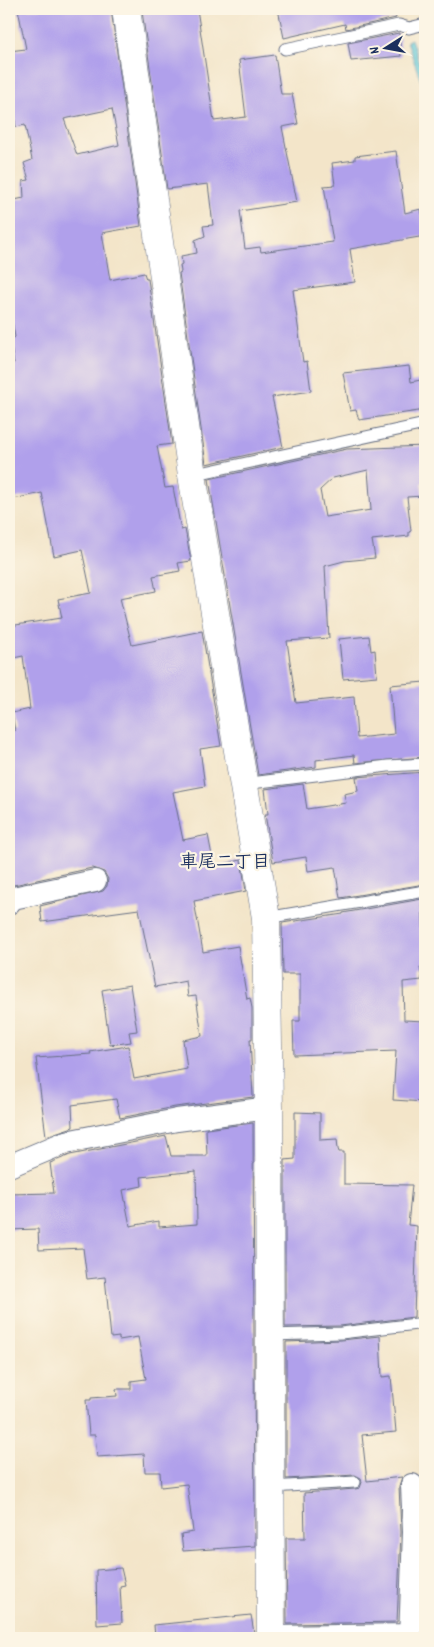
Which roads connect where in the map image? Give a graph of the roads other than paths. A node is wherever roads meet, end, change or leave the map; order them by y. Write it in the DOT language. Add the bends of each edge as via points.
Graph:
graph roads {
  1 [pos="126,9"];
  2 [pos="425,24"];
  3 [pos="285,49"];
  4 [pos="425,424"];
  5 [pos="192,475"];
  6 [pos="425,764"];
  7 [pos="243,784"];
  8 [pos="95,881"];
  9 [pos="425,891"];
  10 [pos="9,902"];
  11 [pos="266,918"];
  12 [pos="269,1108"];
  13 [pos="9,1166"];
  14 [pos="425,1323"];
  15 [pos="269,1335"];
  16 [pos="355,1482"];
  17 [pos="412,1485"];
  18 [pos="271,1487"];
  19 [pos="410,1637"];
  20 [pos="271,1638"];
  1 -- 5 [label="street"];
  2 -- 3 [label="lane" via="409,28 399,25"];
  4 -- 5 [label="lane"];
  5 -- 7 [label="street"];
  6 -- 7 [label="lane"];
  7 -- 11 [label="street"];
  8 -- 10 [label="street" via="13,898"];
  9 -- 11 [label="lane"];
  11 -- 12 [label="street"];
  12 -- 13 [label="street" via="177,1120 66,1142"];
  12 -- 15 [label="street"];
  14 -- 15 [label="lane" via="342,1333"];
  15 -- 18 [label="street"];
  16 -- 18 [label="lane"];
  17 -- 19 [label="street" via="414,1532"];
  18 -- 20 [label="street"];
  19 -- 20 [label="street"];
}
